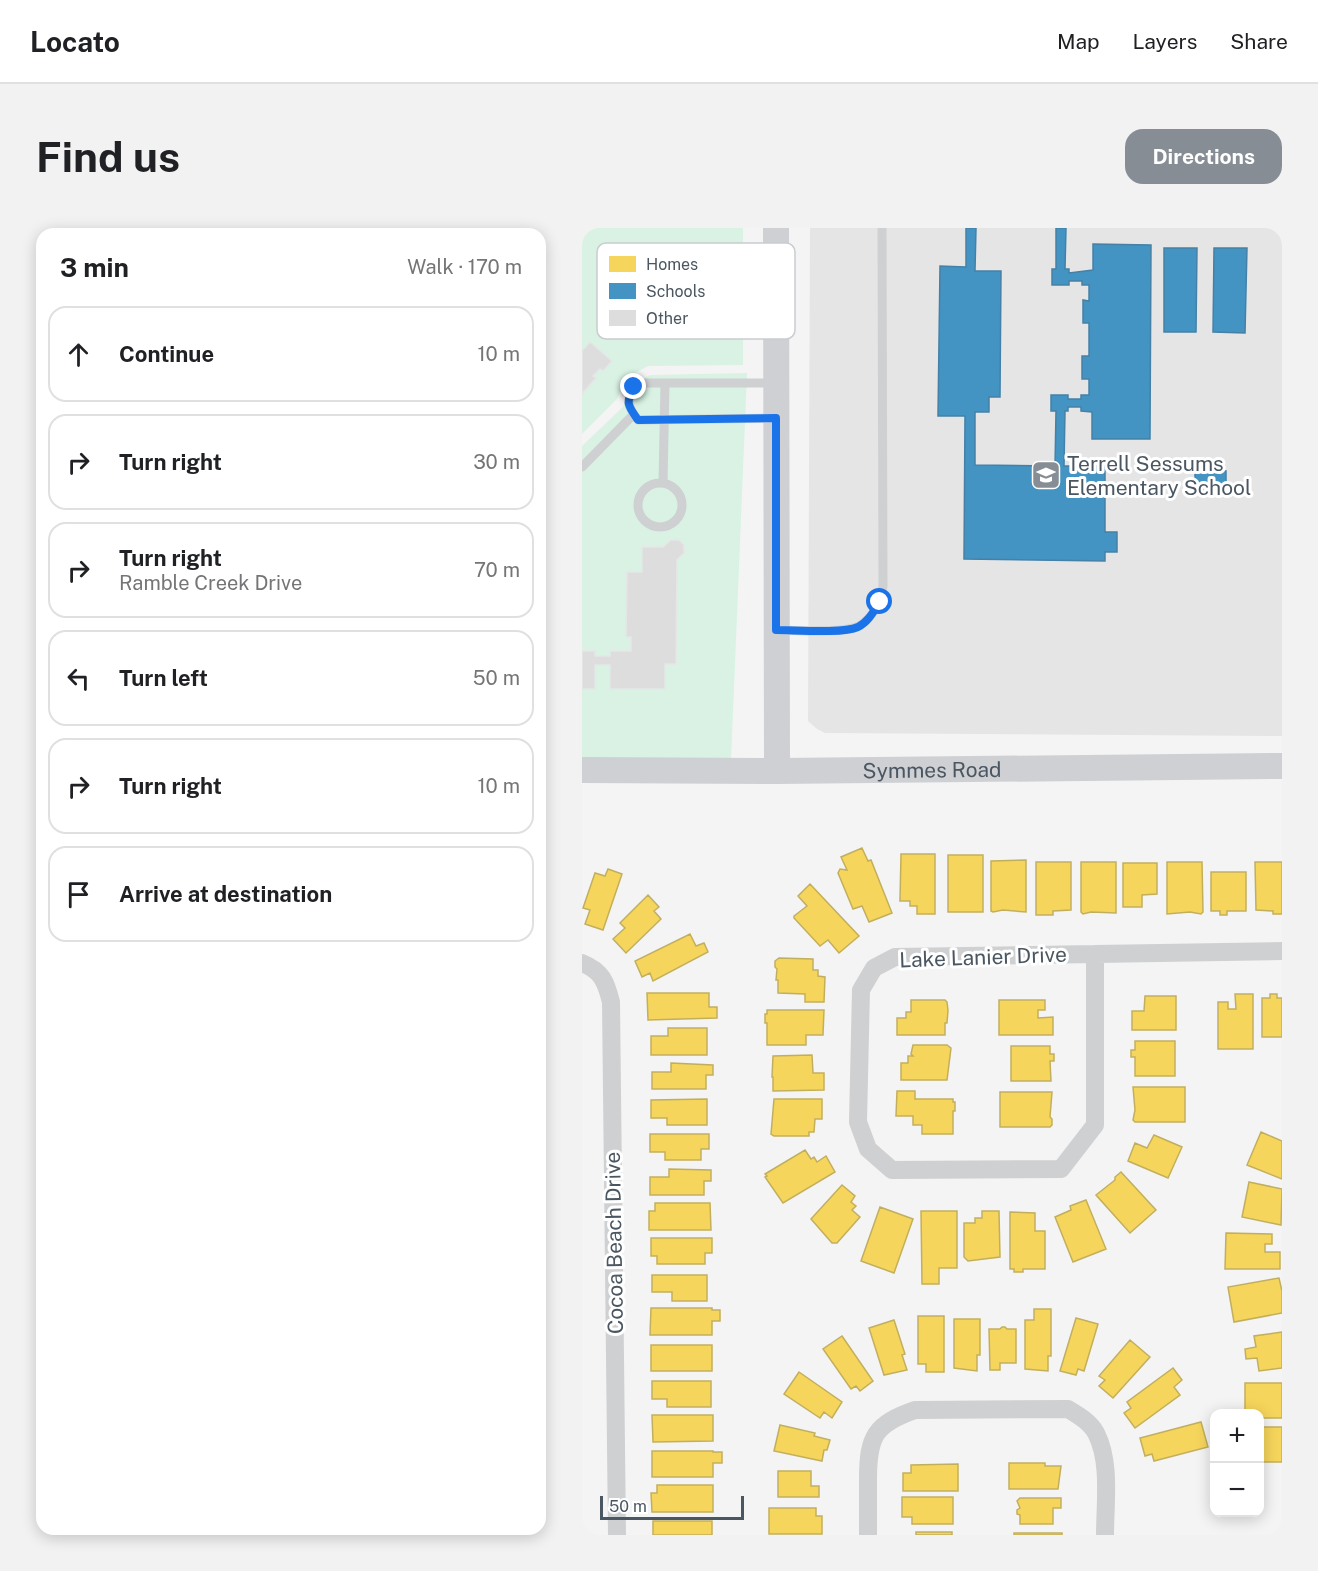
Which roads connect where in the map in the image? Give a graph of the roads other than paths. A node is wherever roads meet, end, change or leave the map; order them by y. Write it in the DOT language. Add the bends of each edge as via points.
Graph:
graph roads {
  1 [pos="776,228"];
  2 [pos="882,228"];
  3 [pos="776,243"];
  4 [pos="777,339"];
  5 [pos="665,383"];
  6 [pos="777,383"];
  7 [pos="634,414"];
  8 [pos="776,418"];
  9 [pos="664,421"];
  10 [pos="582,467"];
  11 [pos="663,483"];
  12 [pos="776,630"];
  13 [pos="1282,766"];
  14 [pos="582,770"];
  15 [pos="777,771"];
  16 [pos="1282,951"];
  17 [pos="1095,954"];
  18 [pos="582,963"];
  19 [pos="617,1535"];
  20 [pos="868,1535"];
  21 [pos="1105,1535"];
  1 -- 3 [label="street"];
  2 -- 12 [label="lane" via="880,602 858,627"];
  4 -- 6 [label="street"];
  5 -- 6 [label="lane"];
  5 -- 7 [label="lane" via="634,387 628,398"];
  5 -- 9 [label="lane"];
  6 -- 8 [label="street"];
  7 -- 9 [label="lane" via="638,420"];
  7 -- 10 [label="lane"];
  8 -- 9 [label="lane"];
  8 -- 12 [label="street"];
  9 -- 11 [label="lane"];
  11 -- 11 [label="lane" via="678,493 682,507 670,525 656,527 639,514 638,499 652,484"];
  12 -- 15 [label="street"];
  13 -- 15 [label="street, Symmes Road"];
  14 -- 15 [label="street, Symmes Road"];
  16 -- 17 [label="street, Lake Lanier Drive"];
  17 -- 17 [label="street, Lake Lanier Drive" via="895,957 874,968 861,990 858,1122 868,1149 892,1170 1061,1169 1095,1125"];
  18 -- 19 [label="street, Cocoa Beach Drive" via="606,981 611,1002"];
  20 -- 21 [label="street" via="870,1443 896,1416 915,1410 1068,1409 1096,1432 1105,1476"];
}
